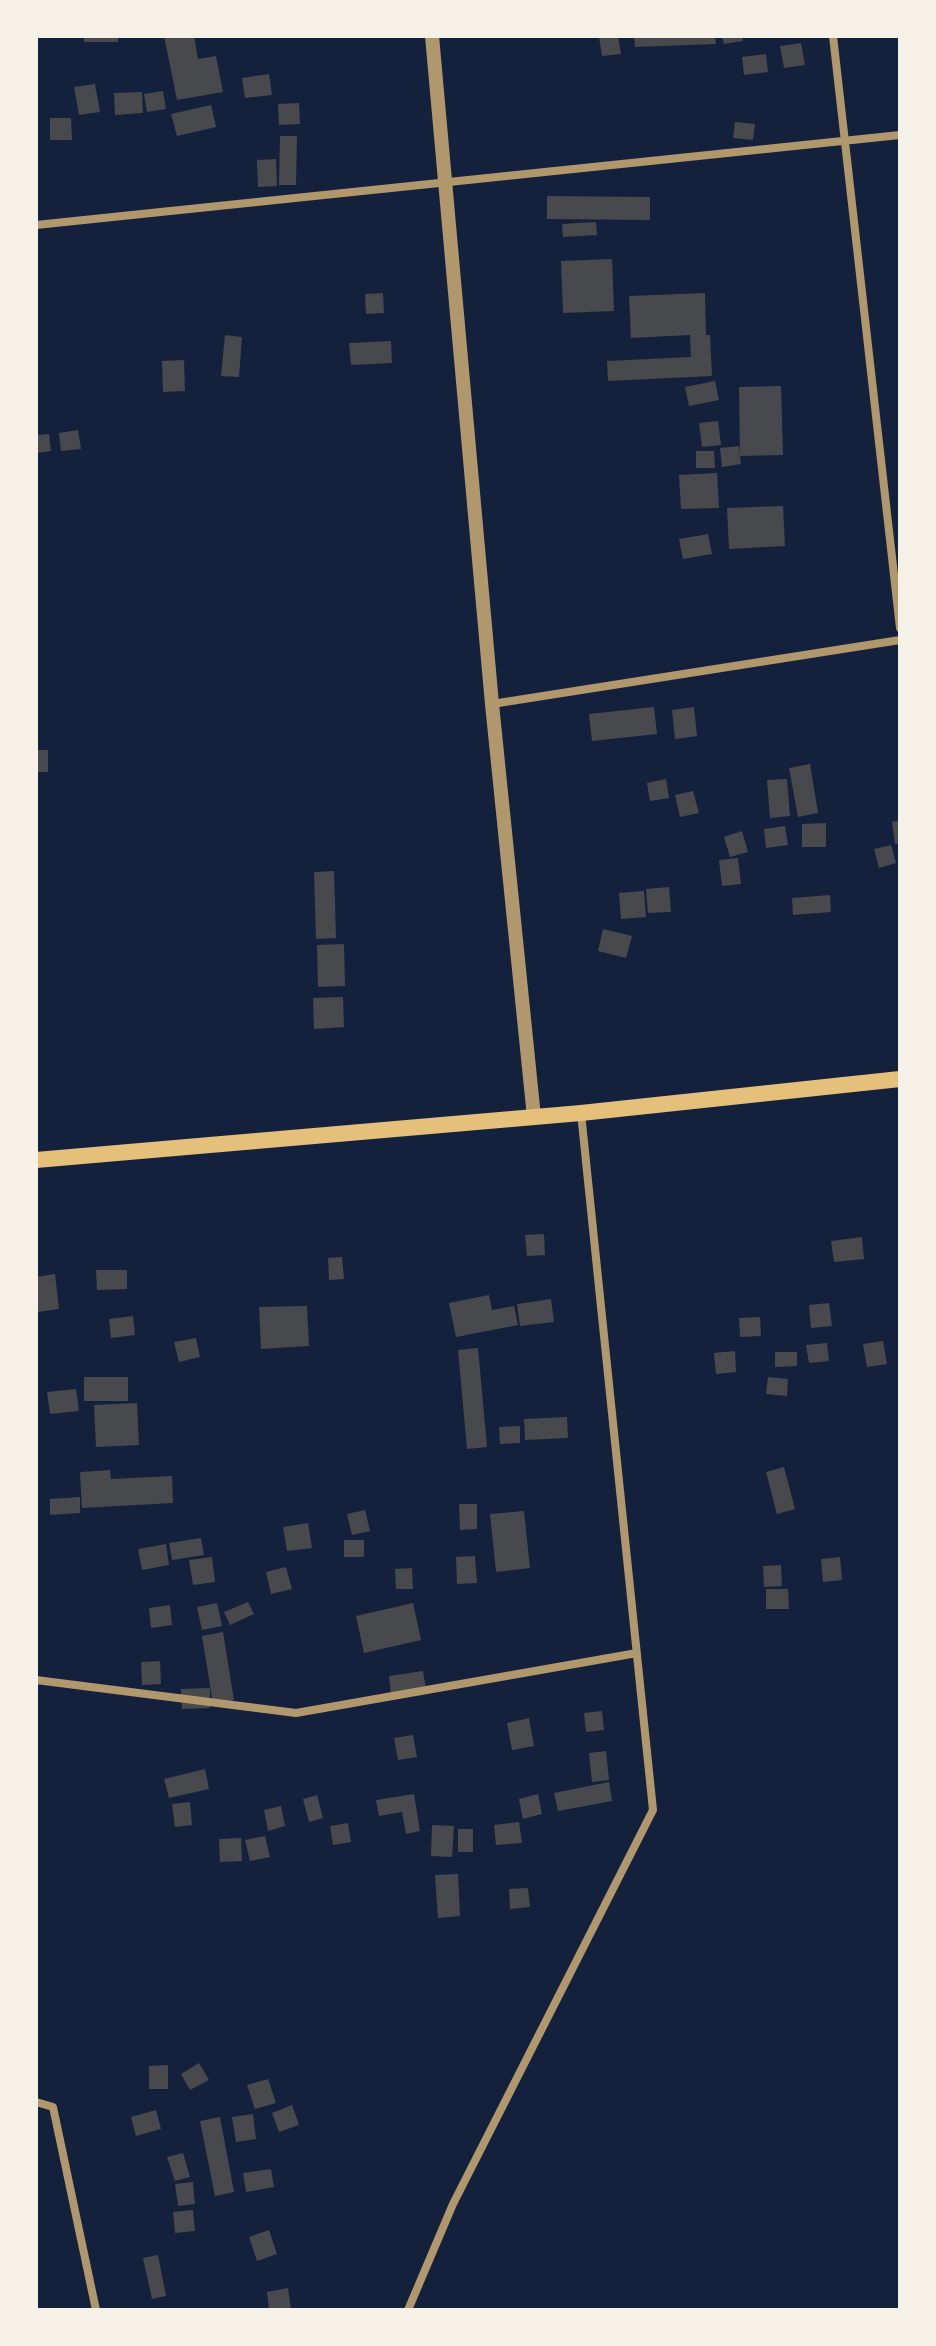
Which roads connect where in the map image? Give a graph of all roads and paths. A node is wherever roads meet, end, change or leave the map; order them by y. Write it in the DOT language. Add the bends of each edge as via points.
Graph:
graph roads {
  1 [pos="432,36"];
  2 [pos="833,36"];
  3 [pos="900,135"];
  4 [pos="844,140"];
  5 [pos="445,183"];
  6 [pos="36,225"];
  7 [pos="900,628"];
  8 [pos="900,640"];
  9 [pos="492,704"];
  10 [pos="900,1079"];
  11 [pos="581,1113"];
  12 [pos="534,1117"];
  13 [pos="36,1160"];
  14 [pos="637,1653"];
  15 [pos="36,1680"];
  16 [pos="36,2102"];
  17 [pos="96,2310"];
  18 [pos="408,2310"];
  1 -- 5 [label="street"];
  2 -- 4 [label="street"];
  3 -- 4 [label="street"];
  4 -- 5 [label="street"];
  4 -- 7 [label="street"];
  5 -- 6 [label="street"];
  5 -- 9 [label="street"];
  8 -- 9 [label="street"];
  9 -- 12 [label="street"];
  10 -- 11 [label="main road"];
  11 -- 12 [label="main road"];
  11 -- 14 [label="street"];
  12 -- 13 [label="main road"];
  14 -- 15 [label="street" via="296,1713"];
  14 -- 18 [label="street" via="653,1810 453,2204"];
  16 -- 17 [label="street" via="53,2107"];
}
